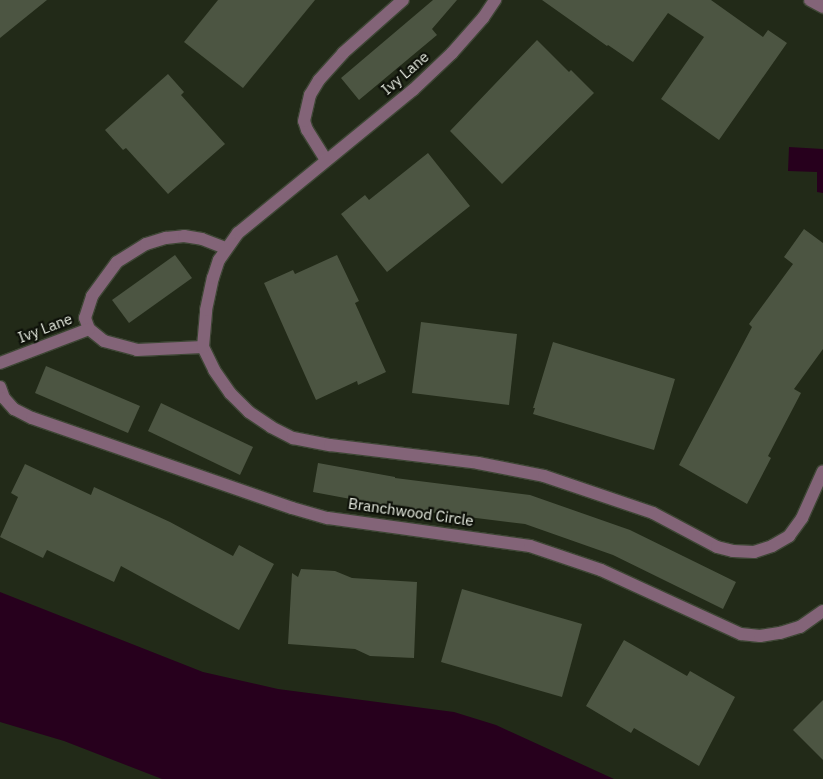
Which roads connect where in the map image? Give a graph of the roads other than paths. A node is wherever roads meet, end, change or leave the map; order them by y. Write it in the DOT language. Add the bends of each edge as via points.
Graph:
graph roads {
  1 [pos="403,0"];
  2 [pos="495,0"];
  3 [pos="810,0"];
  4 [pos="823,7"];
  5 [pos="326,160"];
  6 [pos="226,248"];
  7 [pos="88,329"];
  8 [pos="203,347"];
  9 [pos="0,363"];
  10 [pos="0,387"];
  11 [pos="823,471"];
  12 [pos="823,611"];
  1 -- 5 [label="street" via="343,53 310,95 304,120"];
  2 -- 5 [label="street, Ivy Lane" via="452,53 413,90"];
  3 -- 4 [label="street"];
  5 -- 6 [label="street, Ivy Lane" via="257,216"];
  6 -- 7 [label="street, Ivy Lane" via="184,236 146,244 117,262 92,296 85,318"];
  6 -- 8 [label="street, Ivy Lane" via="212,278"];
  7 -- 8 [label="street" via="104,341 137,350"];
  7 -- 9 [label="street, Ivy Lane"];
  8 -- 11 [label="street" via="230,393 249,412 293,438 478,463 544,476 653,513 717,547 733,551 754,552 789,536 802,518"];
  10 -- 12 [label="street, Branchwood Circle" via="4,398 14,409 32,418 292,508 328,518 530,546 593,567 741,634 780,633 800,627"];
}
